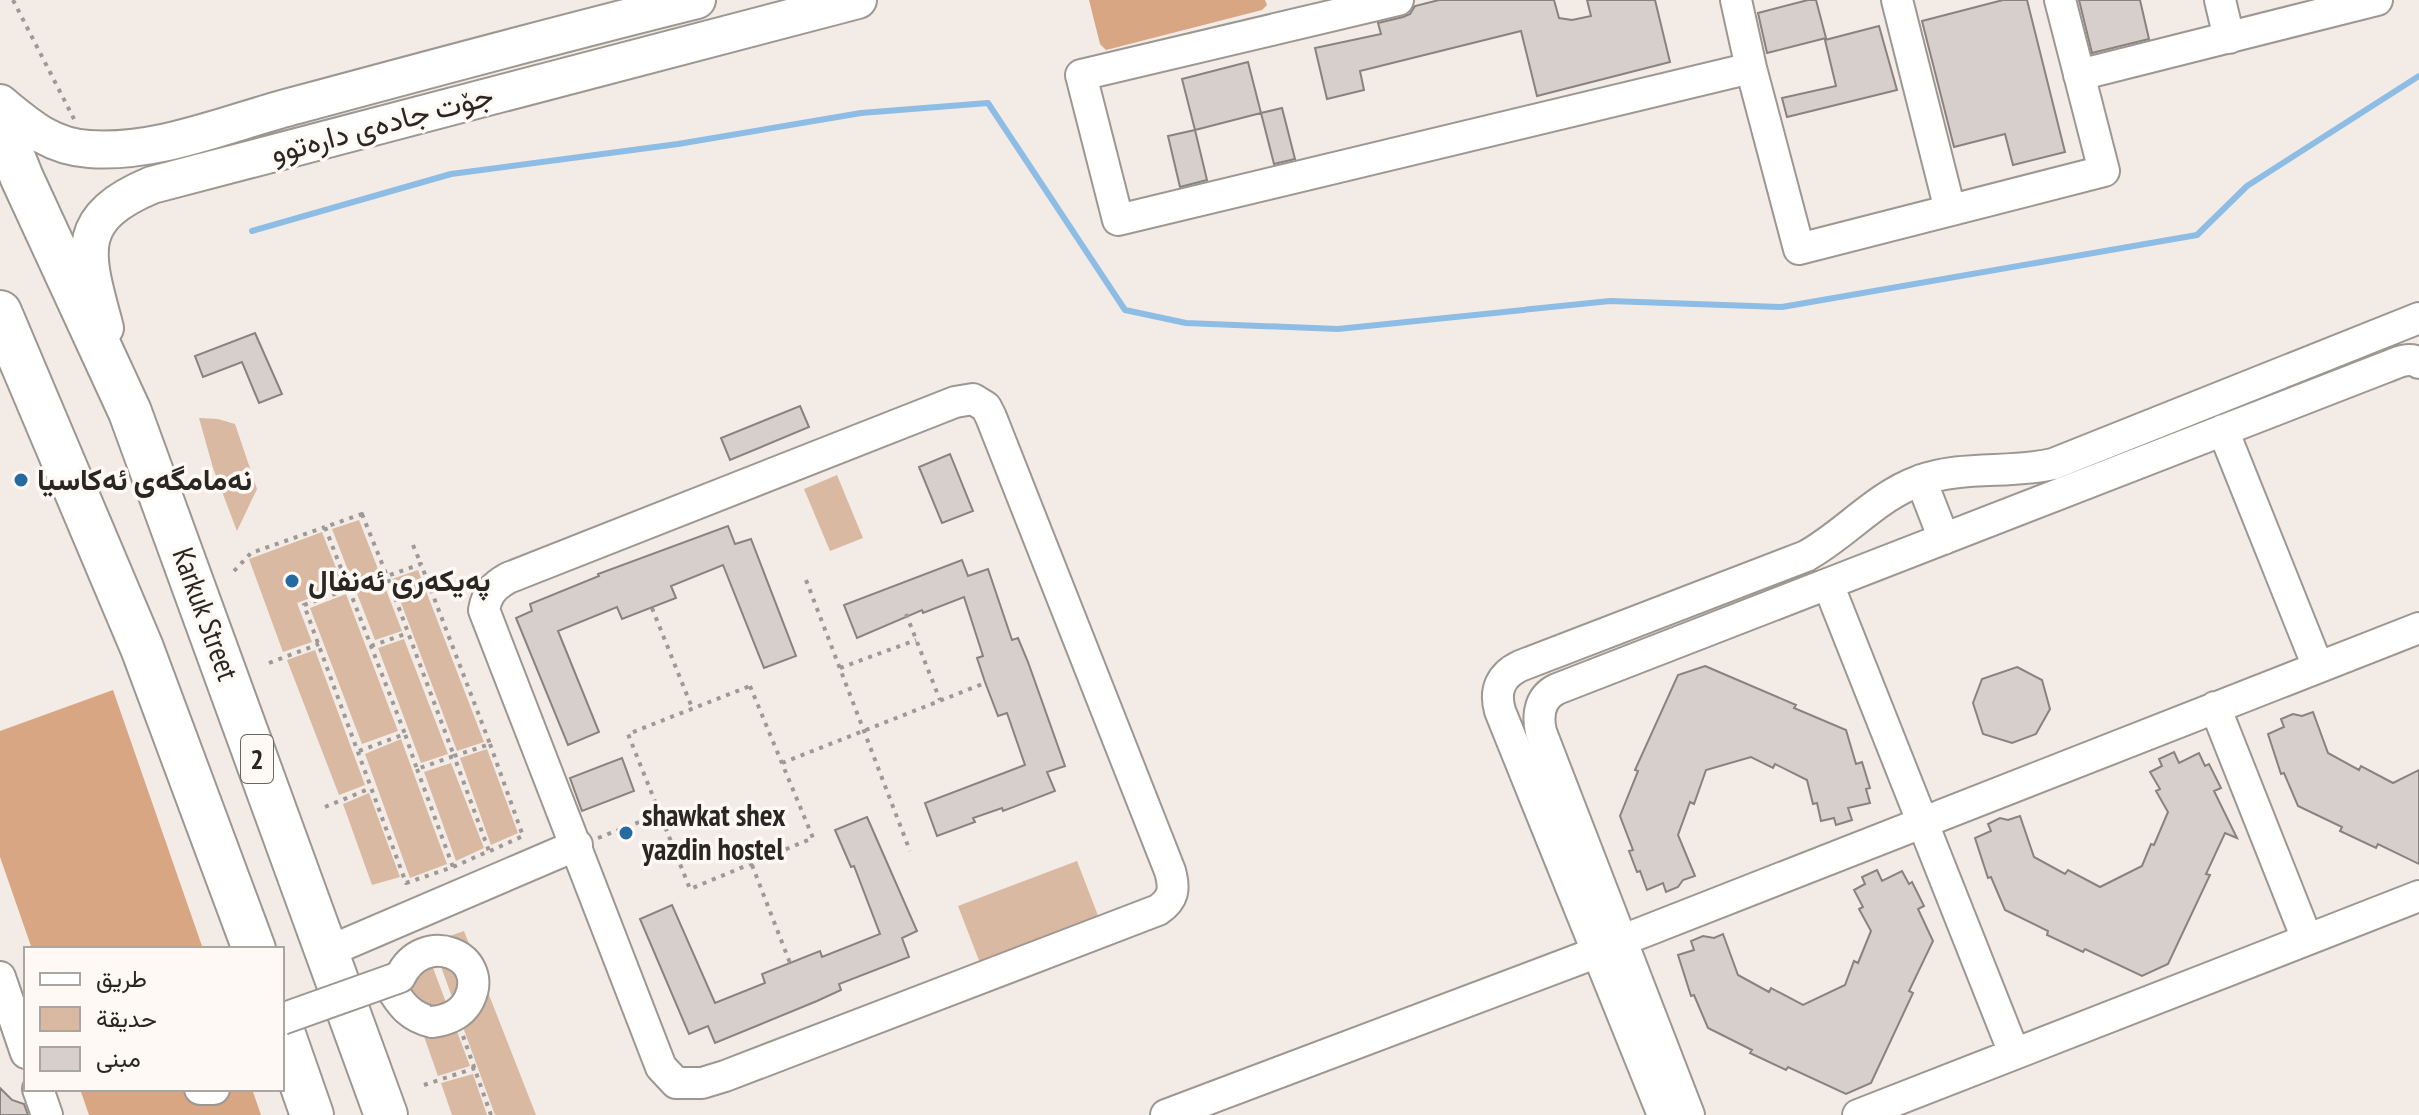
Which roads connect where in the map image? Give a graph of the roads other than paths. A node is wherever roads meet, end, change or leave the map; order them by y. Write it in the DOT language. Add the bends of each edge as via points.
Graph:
graph roads {
  1 [pos="697,0"];
  2 [pos="858,0"];
  3 [pos="1398,0"];
  4 [pos="1736,0"];
  5 [pos="1897,0"];
  6 [pos="2060,0"];
  7 [pos="2220,0"];
  8 [pos="2376,0"];
  9 [pos="1279,14"];
  10 [pos="2229,38"];
  11 [pos="1751,68"];
  12 [pos="2079,75"];
  13 [pos="327,97"];
  14 [pos="0,103"];
  15 [pos="0,123"];
  16 [pos="338,135"];
  17 [pos="1950,210"];
  18 [pos="0,312"];
  19 [pos="2419,318"];
  20 [pos="2419,363"];
  21 [pos="12,373"];
  22 [pos="126,403"];
  23 [pos="2223,430"];
  24 [pos="1921,480"];
  25 [pos="1944,539"];
  26 [pos="1828,584"];
  27 [pos="2419,628"];
  28 [pos="2318,667"];
  29 [pos="2215,707"];
  30 [pos="1922,821"];
  31 [pos="577,845"];
  32 [pos="2419,896"];
  33 [pos="2307,939"];
  34 [pos="1611,946"];
  35 [pos="253,947"];
  36 [pos="327,952"];
  37 [pos="0,977"];
  38 [pos="391,988"];
  39 [pos="284,1018"];
  40 [pos="284,1035"];
  41 [pos="24,1047"];
  42 [pos="2014,1053"];
  43 [pos="39,1091"];
  44 [pos="47,1115"];
  45 [pos="312,1115"];
  46 [pos="386,1115"];
  47 [pos="1166,1115"];
  48 [pos="1663,1115"];
  49 [pos="1689,1115"];
  50 [pos="1858,1115"];
  1 -- 13 [label="main road, جۆت جادەی دارەتوو"];
  2 -- 16 [label="main road, جۆت جادەی دارەتوو"];
  3 -- 9 [label="street"];
  4 -- 11 [label="street"];
  5 -- 17 [label="street"];
  6 -- 12 [label="street"];
  7 -- 10 [label="street"];
  8 -- 10 [label="street"];
  9 -- 11 [label="street" via="1081,75 1118,220"];
  10 -- 12 [label="street"];
  11 -- 17 [label="street" via="1799,249"];
  12 -- 17 [label="street" via="2104,171"];
  13 -- 14 [label="main road, جۆت جادەی دارەتوو" via="162,143 108,149 61,145"];
  13 -- 16 [label="main road"];
  15 -- 22 [label="highway, Karkuk Street / 2"];
  16 -- 22 [label="main road, جۆت جادەی دارەتوو" via="152,185 109,209 88,244 90,270"];
  18 -- 21 [label="highway"];
  19 -- 24 [label="street" via="2053,464"];
  20 -- 23 [label="street" via="2398,362"];
  21 -- 35 [label="highway" via="142,648"];
  22 -- 36 [label="highway, Karkuk Street / 2"];
  23 -- 25 [label="street"];
  23 -- 28 [label="street"];
  24 -- 25 [label="street"];
  24 -- 34 [label="street" via="1886,497 1806,556 1505,676 1497,693 1500,711 1523,772"];
  25 -- 26 [label="street"];
  26 -- 30 [label="street"];
  26 -- 34 [label="street" via="1546,696 1539,715 1541,732"];
  27 -- 28 [label="street"];
  28 -- 29 [label="street"];
  29 -- 30 [label="street"];
  29 -- 33 [label="street"];
  30 -- 34 [label="street"];
  30 -- 42 [label="street"];
  31 -- 31 [label="street" via="661,1067 676,1083 725,1076 1169,903 1174,892 1170,871 986,407 973,399 955,402 490,591 484,610"];
  31 -- 36 [label="street"];
  32 -- 33 [label="street"];
  33 -- 42 [label="street"];
  34 -- 47 [label="street"];
  34 -- 48 [label="street"];
  34 -- 49 [label="street"];
  36 -- 46 [label="highway, Karkuk Street / 2"];
  37 -- 41 [label="street"];
  38 -- 39 [label="street, bridge" via="409,1013 432,1022 457,1014 472,994 473,981 470,969 456,955 430,950 406,964 400,977"];
  40 -- 45 [label="highway"];
  42 -- 50 [label="street"];
  43 -- 44 [label="street"];
}
